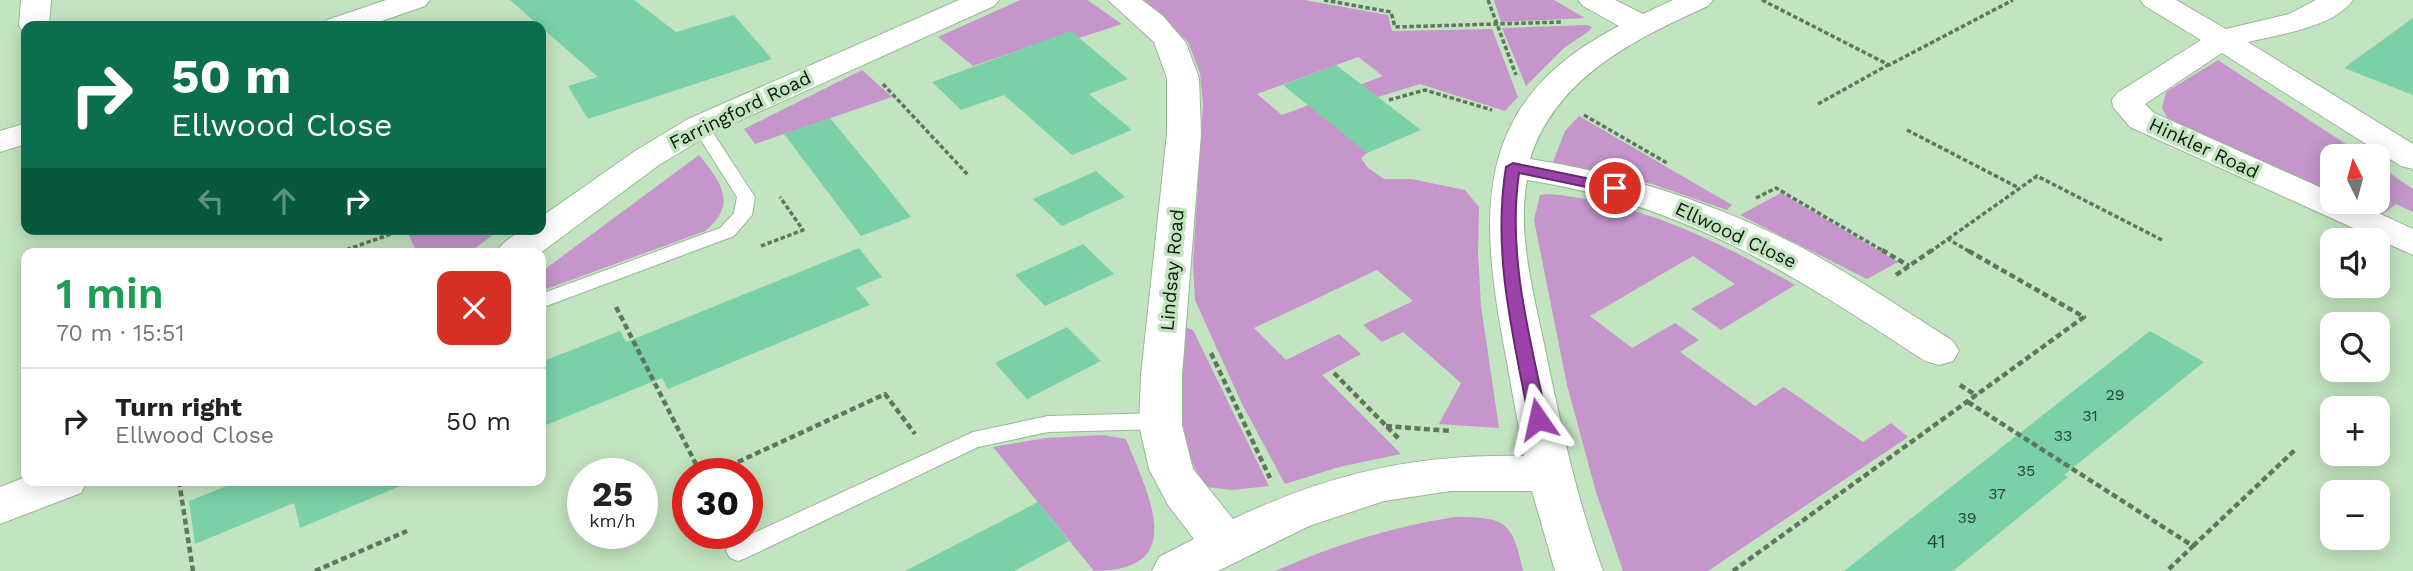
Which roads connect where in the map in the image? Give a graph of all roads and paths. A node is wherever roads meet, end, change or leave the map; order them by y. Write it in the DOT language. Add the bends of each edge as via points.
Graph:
graph roads {
  1 [pos="36,0"];
  2 [pos="415,0"];
  3 [pos="984,0"];
  4 [pos="1123,0"];
  5 [pos="1324,0"];
  6 [pos="1488,0"];
  7 [pos="1593,0"];
  8 [pos="1698,0"];
  9 [pos="1762,0"];
  10 [pos="2012,0"];
  11 [pos="2155,0"];
  12 [pos="2338,0"];
  13 [pos="34,21"];
  14 [pos="353,21"];
  15 [pos="1496,24"];
  16 [pos="1641,25"];
  17 [pos="2223,39"];
  18 [pos="854,57"];
  19 [pos="1889,65"];
  20 [pos="1389,100"];
  21 [pos="1818,104"];
  22 [pos="1537,112"];
  23 [pos="700,126"];
  24 [pos="1907,130"];
  25 [pos="21,135"];
  26 [pos="0,142"];
  27 [pos="2413,159"];
  28 [pos="1669,165"];
  29 [pos="1513,167"];
  30 [pos="968,175"];
  31 [pos="2019,188"];
  32 [pos="1752,200"];
  33 [pos="546,231"];
  34 [pos="2406,233"];
  35 [pos="388,235"];
  36 [pos="540,235"];
  37 [pos="1948,239"];
  38 [pos="2164,242"];
  39 [pos="350,248"];
  40 [pos="522,248"];
  41 [pos="1909,266"];
  42 [pos="1170,294"];
  43 [pos="546,300"];
  44 [pos="613,301"];
  45 [pos="1938,351"];
  46 [pos="1334,373"];
  47 [pos="1968,402"];
  48 [pos="1161,421"];
  49 [pos="2296,449"];
  50 [pos="933,457"];
  51 [pos="693,458"];
  52 [pos="747,458"];
  53 [pos="1551,474"];
  54 [pos="1435,476"];
  55 [pos="52,486"];
  56 [pos="180,486"];
  57 [pos="0,506"];
  58 [pos="1287,513"];
  59 [pos="407,531"];
  60 [pos="1226,544"];
  61 [pos="2193,546"];
  62 [pos="738,551"];
  63 [pos="193,571"];
  64 [pos="315,571"];
  65 [pos="1176,571"];
  66 [pos="1579,571"];
  67 [pos="2167,571"];
  1 -- 13 [label="street"];
  2 -- 14 [label="street"];
  3 -- 18 [label="street, Farringford Road"];
  4 -- 42 [label="street, Lindsay Road" via="1167,38 1183,82 1184,134"];
  5 -- 15 [label="path" via="1391,12 1395,27"];
  6 -- 15 [label="path"];
  7 -- 16 [label="street"];
  8 -- 16 [label="street"];
  9 -- 19 [label="path"];
  10 -- 19 [label="path"];
  11 -- 17 [label="street"];
  12 -- 17 [label="street" via="2299,22"];
  15 -- 16 [label="path"];
  15 -- 22 [label="path"];
  16 -- 22 [label="street" via="1594,51"];
  17 -- 27 [label="street"];
  17 -- 34 [label="street, Hinkler Road" via="2128,100 2129,107 2142,120"];
  18 -- 23 [label="street, Farringford Road"];
  18 -- 30 [label="path"];
  19 -- 21 [label="path"];
  20 -- 22 [label="path" via="1425,89"];
  22 -- 28 [label="path"];
  22 -- 29 [label="street" via="1517,146"];
  23 -- 33 [label="street, Farringford Road"];
  23 -- 43 [label="lane" via="746,197 743,215 727,232"];
  24 -- 31 [label="path"];
  25 -- 26 [label="street"];
  29 -- 45 [label="street, Ellwood Close" via="1615,188 1713,220 1779,251"];
  29 -- 53 [label="street" via="1508,201 1512,286"];
  31 -- 37 [label="path"];
  31 -- 38 [label="path" via="2037,176"];
  32 -- 41 [label="path" via="1776,188"];
  35 -- 39 [label="path"];
  36 -- 40 [label="street, Farringford Road"];
  42 -- 48 [label="street, Lindsay Road"];
  42 -- 58 [label="path" via="1186,303"];
  44 -- 51 [label="path"];
  46 -- 54 [label="path"];
  47 -- 61 [label="path"];
  48 -- 50 [label="lane" via="1022,428 973,440"];
  48 -- 60 [label="street, Lindsay Road" via="1166,457 1175,478"];
  49 -- 61 [label="path"];
  50 -- 52 [label="path" via="885,394"];
  50 -- 62 [label="lane"];
  53 -- 54 [label="street"];
  53 -- 66 [label="street"];
  54 -- 58 [label="street" via="1346,493"];
  55 -- 57 [label="street"];
  56 -- 63 [label="path"];
  58 -- 60 [label="street"];
  59 -- 64 [label="path"];
  60 -- 65 [label="street"];
  61 -- 67 [label="path"];
}
